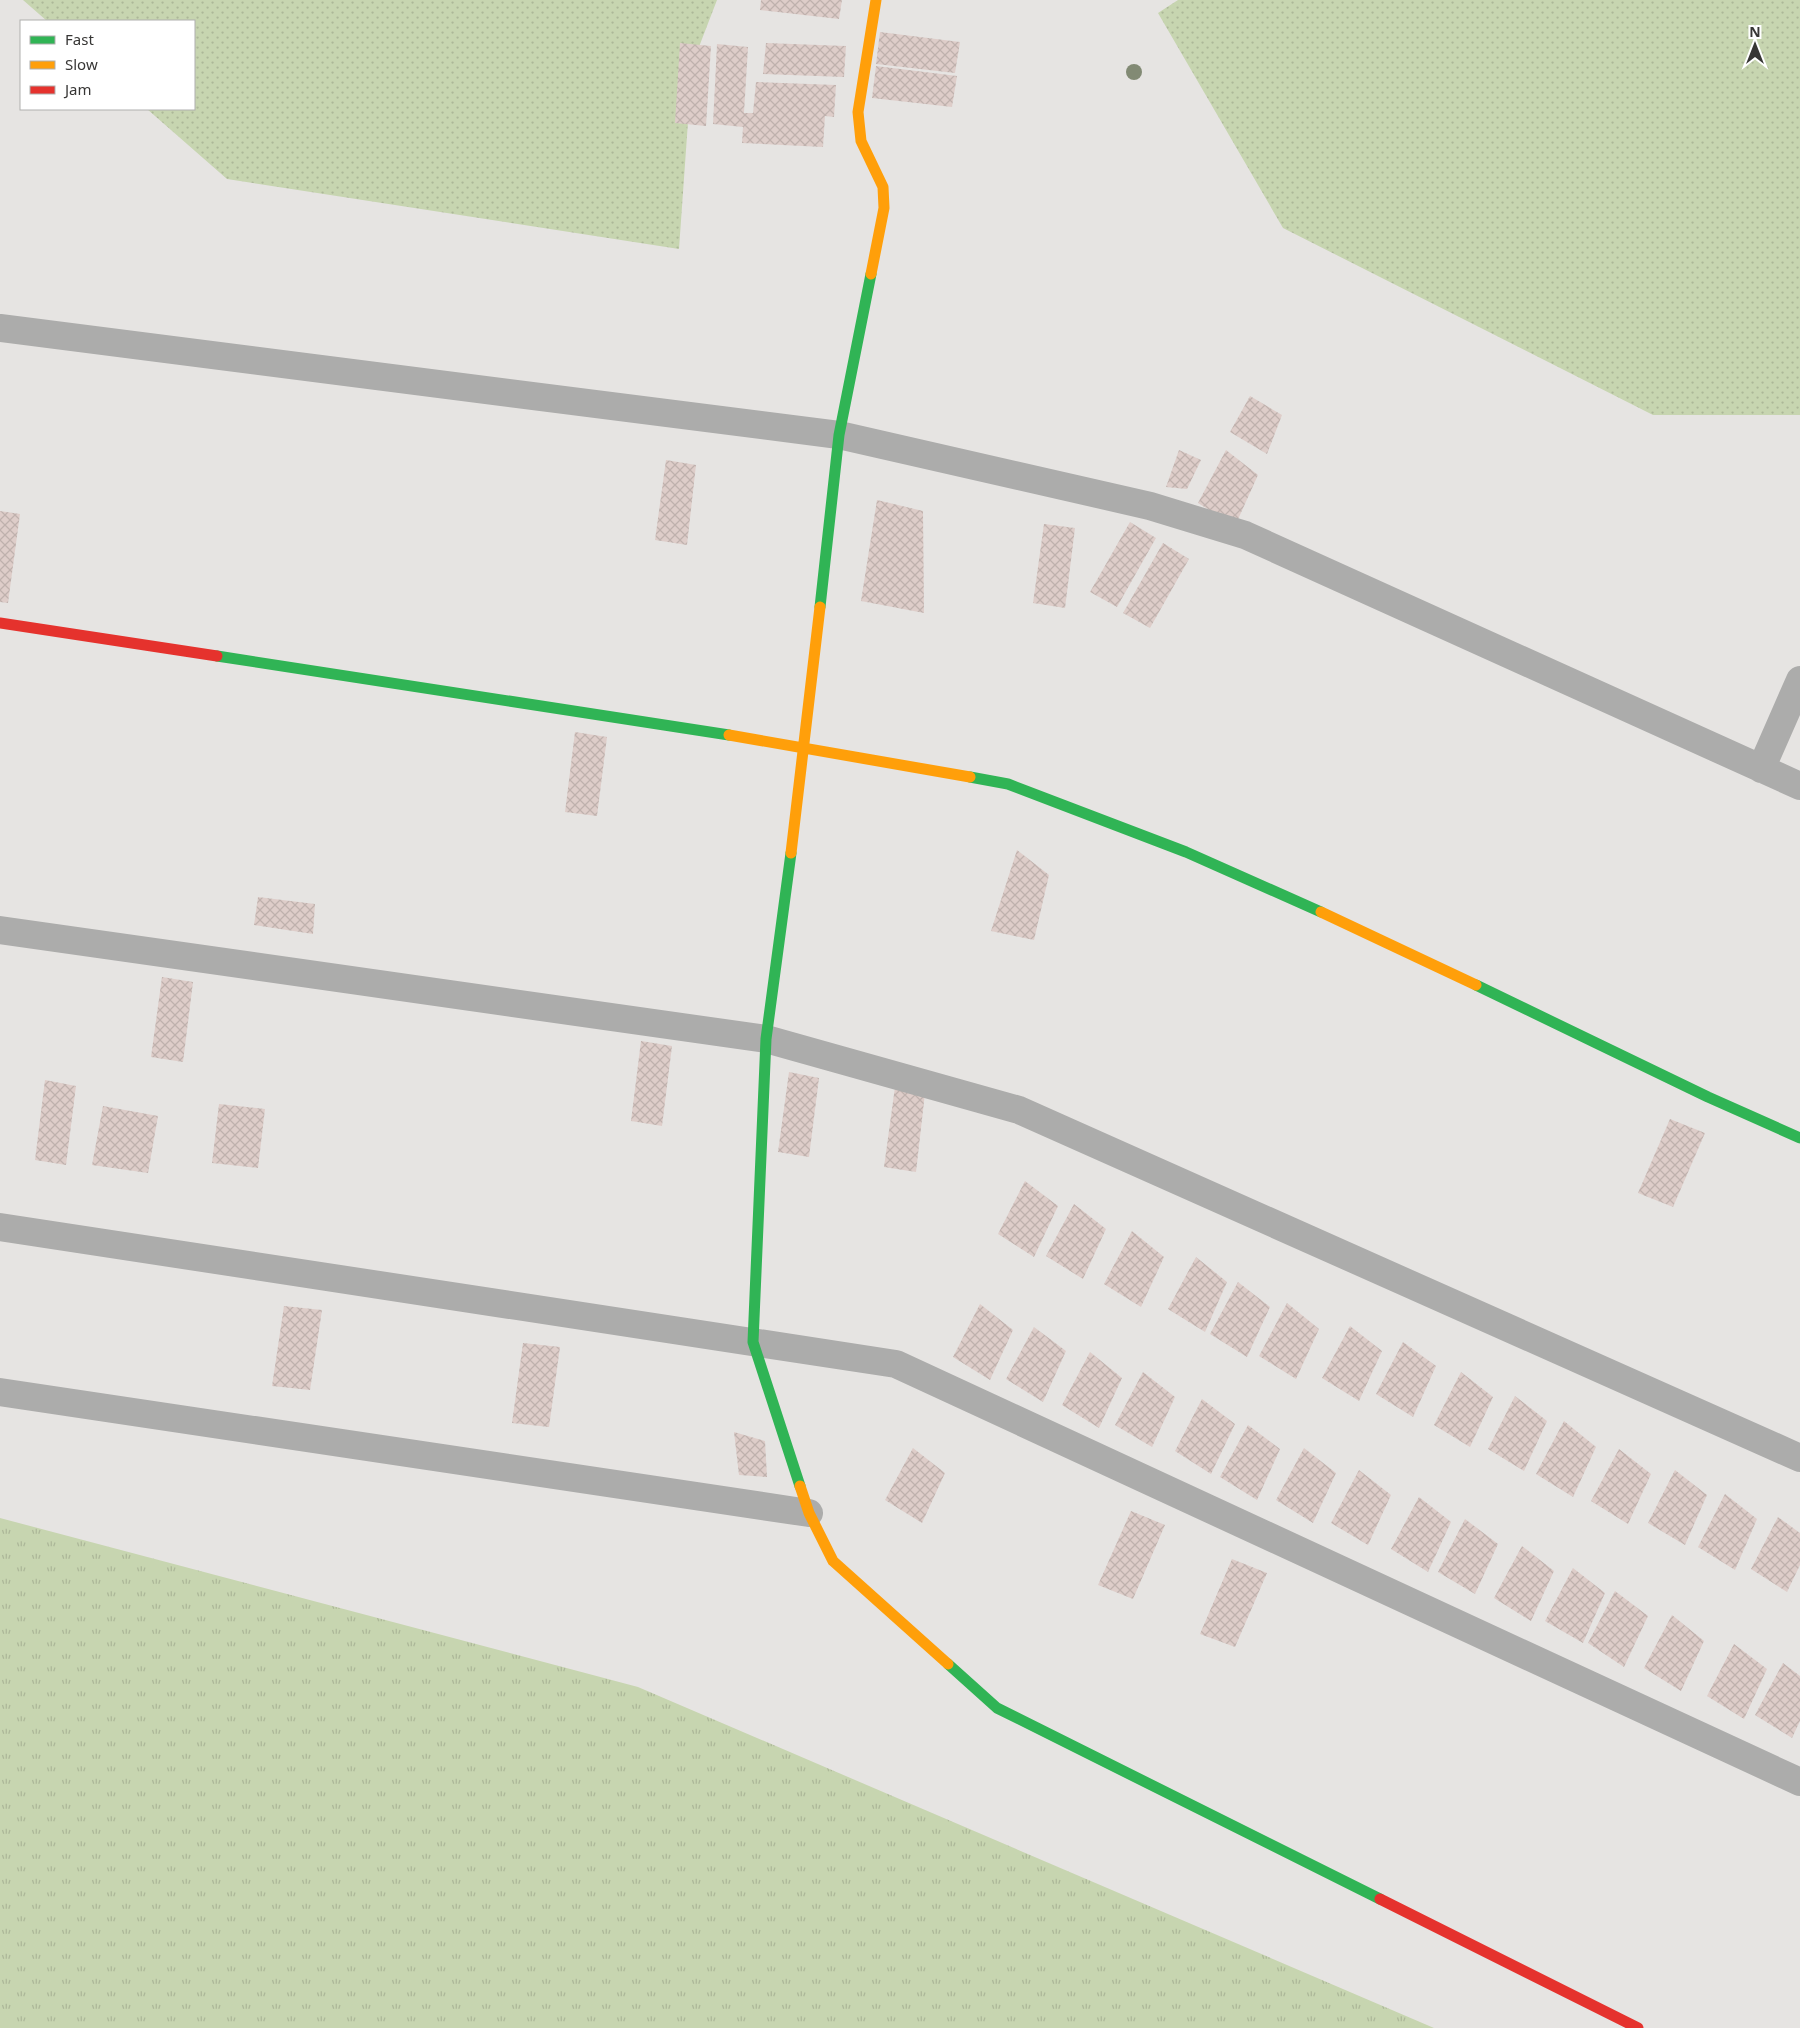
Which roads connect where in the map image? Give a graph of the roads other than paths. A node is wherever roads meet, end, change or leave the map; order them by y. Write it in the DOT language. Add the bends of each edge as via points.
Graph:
graph roads {
  1 [pos="876,0"];
  2 [pos="0,328"];
  3 [pos="839,436"];
  4 [pos="0,623"];
  5 [pos="1800,680"];
  6 [pos="805,747"];
  7 [pos="1761,769"];
  8 [pos="1800,786"];
  9 [pos="0,930"];
  10 [pos="766,1039"];
  11 [pos="1800,1138"];
  12 [pos="0,1227"];
  13 [pos="753,1342"];
  14 [pos="0,1392"];
  15 [pos="1800,1458"];
  16 [pos="809,1514"];
  17 [pos="1800,1782"];
  18 [pos="1638,2028"];
  1 -- 3 [label="street" via="858,112 861,142 883,187 884,208"];
  2 -- 3 [label="street"];
  3 -- 6 [label="street"];
  3 -- 7 [label="street" via="1150,506 1245,535"];
  4 -- 6 [label="street"];
  5 -- 7 [label="street"];
  6 -- 10 [label="street"];
  6 -- 11 [label="street" via="1008,784 1186,852 1374,935 1708,1097"];
  7 -- 8 [label="street"];
  9 -- 10 [label="street"];
  10 -- 13 [label="street"];
  10 -- 15 [label="street" via="1019,1110"];
  12 -- 13 [label="street"];
  13 -- 16 [label="street"];
  13 -- 17 [label="street" via="896,1364"];
  14 -- 16 [label="street"];
  16 -- 18 [label="street" via="833,1560 997,1708"];
}
